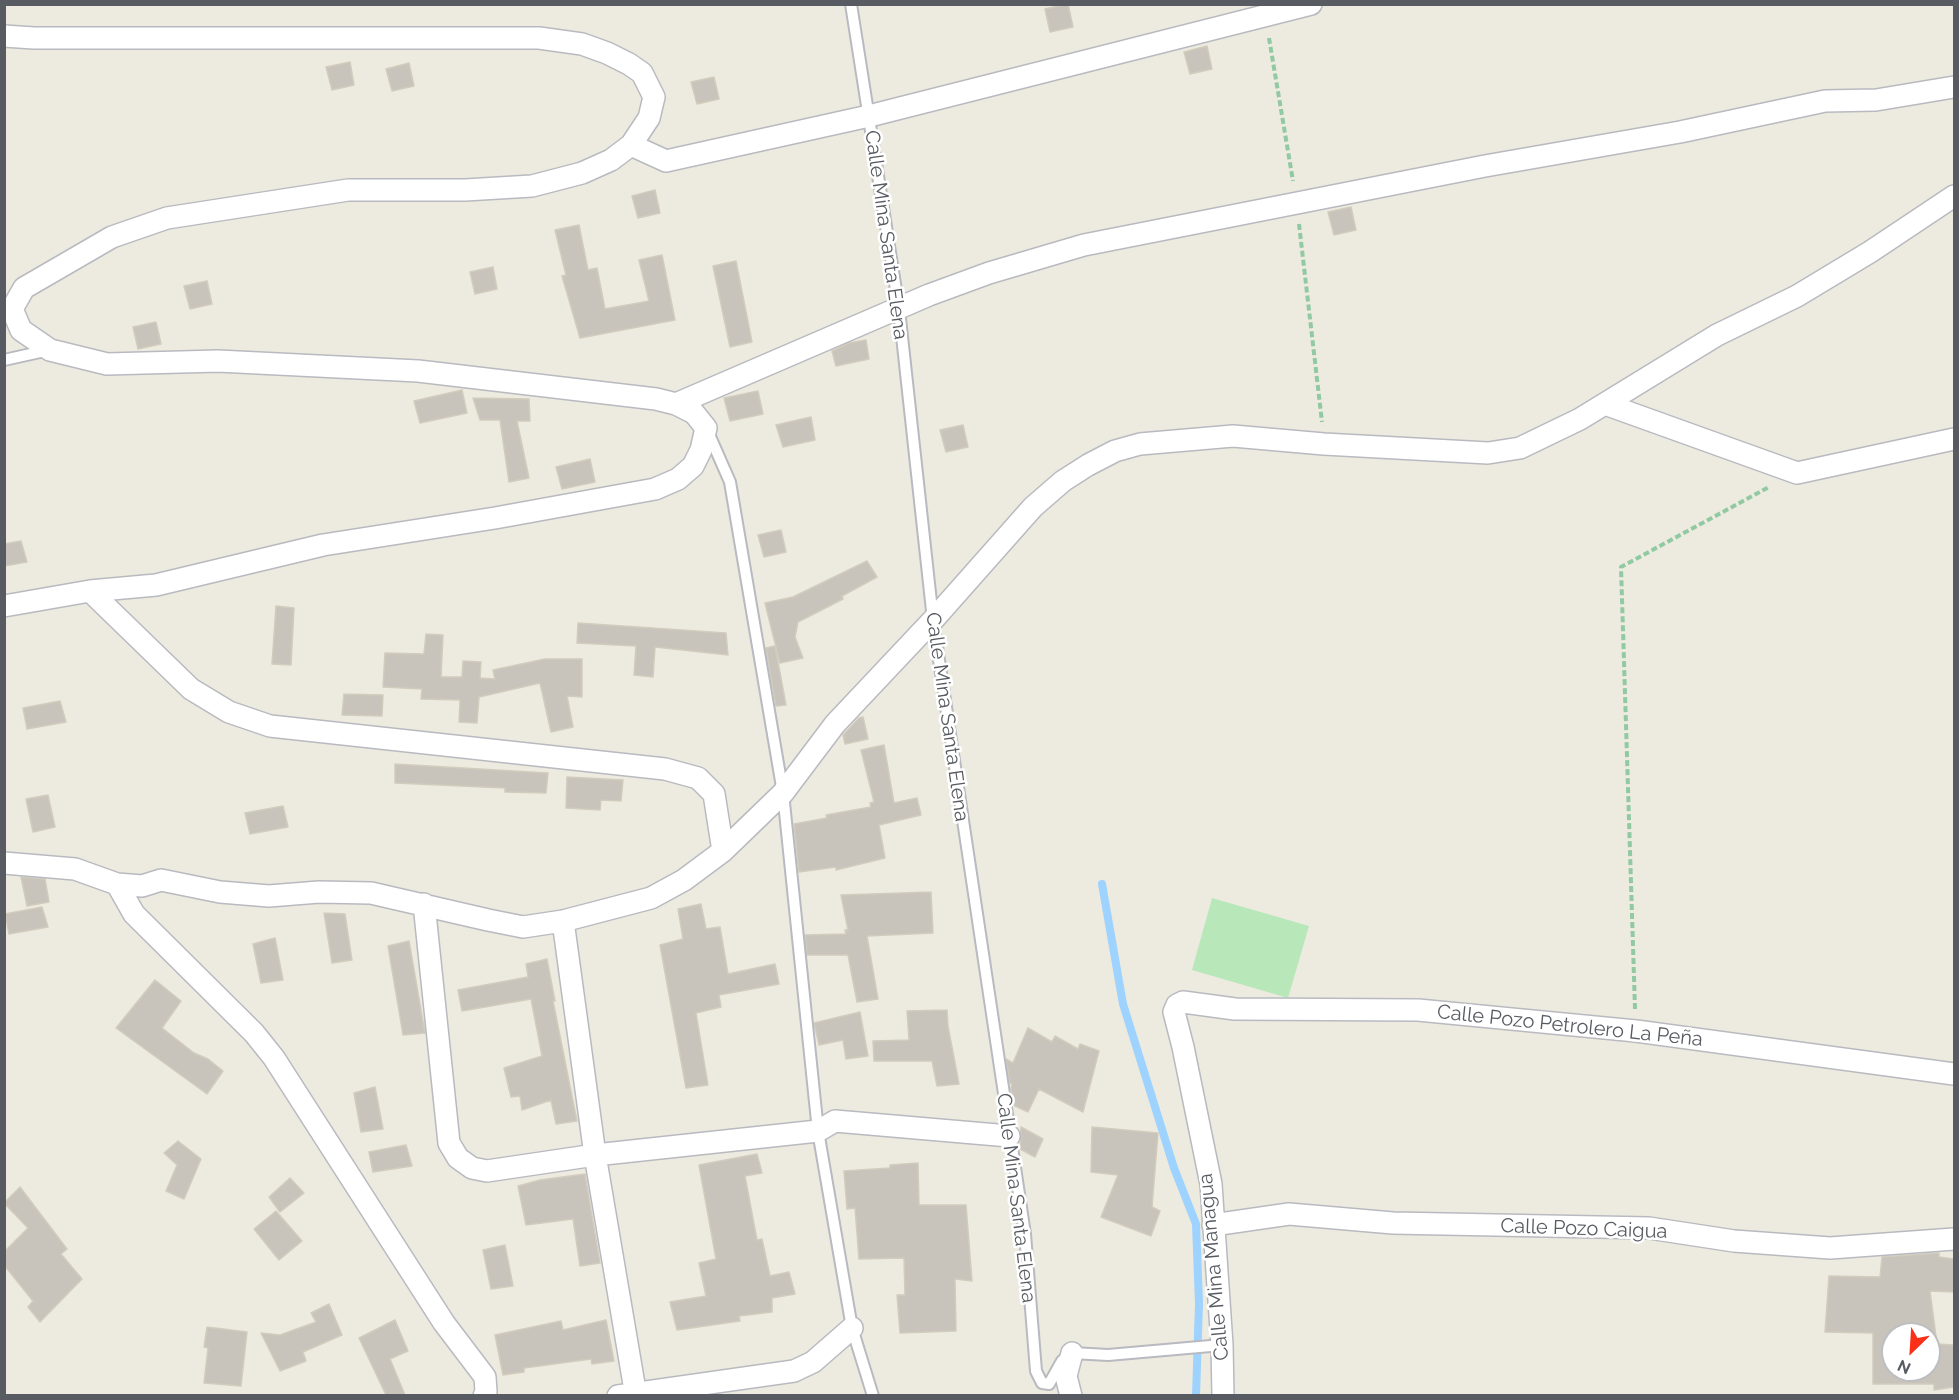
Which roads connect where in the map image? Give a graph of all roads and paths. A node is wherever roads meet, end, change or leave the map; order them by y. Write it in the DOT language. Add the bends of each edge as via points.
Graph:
graph roads {
  1 [pos="851,4"];
  2 [pos="1311,4"];
  3 [pos="4,36"];
  4 [pos="1954,87"];
  5 [pos="869,116"];
  6 [pos="631,145"];
  7 [pos="1954,196"];
  8 [pos="898,309"];
  9 [pos="13,328"];
  10 [pos="50,350"];
  11 [pos="4,360"];
  12 [pos="676,404"];
  13 [pos="1605,404"];
  14 [pos="706,428"];
  15 [pos="1954,440"];
  16 [pos="1797,473"];
  17 [pos="90,591"];
  18 [pos="4,606"];
  19 [pos="933,620"];
  20 [pos="783,793"];
  21 [pos="723,851"];
  22 [pos="4,863"];
  23 [pos="117,884"];
  24 [pos="424,904"];
  25 [pos="563,921"];
  26 [pos="1183,1002"];
  27 [pos="1636,1031"];
  28 [pos="1954,1074"];
  29 [pos="818,1131"];
  30 [pos="1009,1136"];
  31 [pos="595,1155"];
  32 [pos="1213,1225"];
  33 [pos="1954,1239"];
  34 [pos="852,1328"];
  35 [pos="1222,1345"];
  36 [pos="1072,1353"];
  37 [pos="630,1394"];
  38 [pos="484,1395"];
  39 [pos="873,1395"];
  40 [pos="1071,1395"];
  41 [pos="1223,1395"];
  1 -- 5 [label="lane, Calle Mina Santa Elena"];
  2 -- 5 [label="street"];
  3 -- 6 [label="street" via="539,38 582,44 608,53 642,73 654,98 649,118"];
  4 -- 8 [label="street" via="1876,100 1825,101 1095,243 989,273"];
  5 -- 6 [label="street" via="666,161"];
  5 -- 8 [label="lane, Calle Mina Santa Elena"];
  6 -- 9 [label="street" via="611,160 582,173 532,186 348,190 167,218 112,237 24,288 12,309"];
  7 -- 13 [label="street" via="1797,296 1717,335"];
  8 -- 12 [label="street"];
  8 -- 19 [label="lane, Calle Mina Santa Elena"];
  9 -- 10 [label="street"];
  10 -- 11 [label="lane"];
  10 -- 12 [label="street" via="108,364 218,361 418,371"];
  12 -- 14 [label="street" via="694,413"];
  13 -- 16 [label="street"];
  13 -- 19 [label="street" via="1520,447 1488,453 1233,436 1140,444 1115,451 1063,481 1033,507"];
  14 -- 17 [label="street" via="693,466 678,479 655,489 323,546 156,585"];
  14 -- 20 [label="lane" via="730,482"];
  15 -- 16 [label="street"];
  16 -- 27 [label="path" via="1621,567"];
  17 -- 18 [label="street"];
  17 -- 21 [label="street" via="191,689 229,712 270,726 665,769 698,778 714,794"];
  19 -- 20 [label="street" via="835,724"];
  19 -- 30 [label="lane, Calle Mina Santa Elena"];
  20 -- 21 [label="street"];
  20 -- 29 [label="lane"];
  21 -- 25 [label="street" via="651,898"];
  22 -- 23 [label="street" via="75,869"];
  23 -- 24 [label="street" via="142,886 162,880 220,892 269,896 371,893"];
  23 -- 38 [label="street" via="134,914 254,1033 274,1058 444,1323 485,1377"];
  24 -- 25 [label="street" via="523,927"];
  24 -- 31 [label="street" via="449,1143 458,1158 472,1168 487,1171"];
  25 -- 31 [label="street"];
  26 -- 27 [label="street, Calle Pozo Petrolero La Peña" via="1234,1009 1418,1010"];
  26 -- 32 [label="street, Calle Mina Managua" via="1174,1012 1211,1184"];
  27 -- 28 [label="street, Calle Pozo Petrolero La Peña"];
  29 -- 30 [label="street" via="835,1121"];
  29 -- 31 [label="street"];
  29 -- 34 [label="lane"];
  30 -- 36 [label="lane, Calle Mina Santa Elena" via="1025,1234 1034,1358 1042,1383 1049,1384 1062,1361"];
  31 -- 37 [label="street"];
  32 -- 33 [label="street, Calle Pozo Caigua" via="1289,1214 1393,1223 1649,1228 1734,1241 1830,1248"];
  32 -- 35 [label="street, Calle Mina Managua"];
  34 -- 37 [label="street" via="813,1362 794,1371"];
  34 -- 39 [label="lane"];
  35 -- 36 [label="lane" via="1108,1355"];
  35 -- 41 [label="street, Calle Mina Managua"];
  36 -- 40 [label="street" via="1066,1376"];
}
